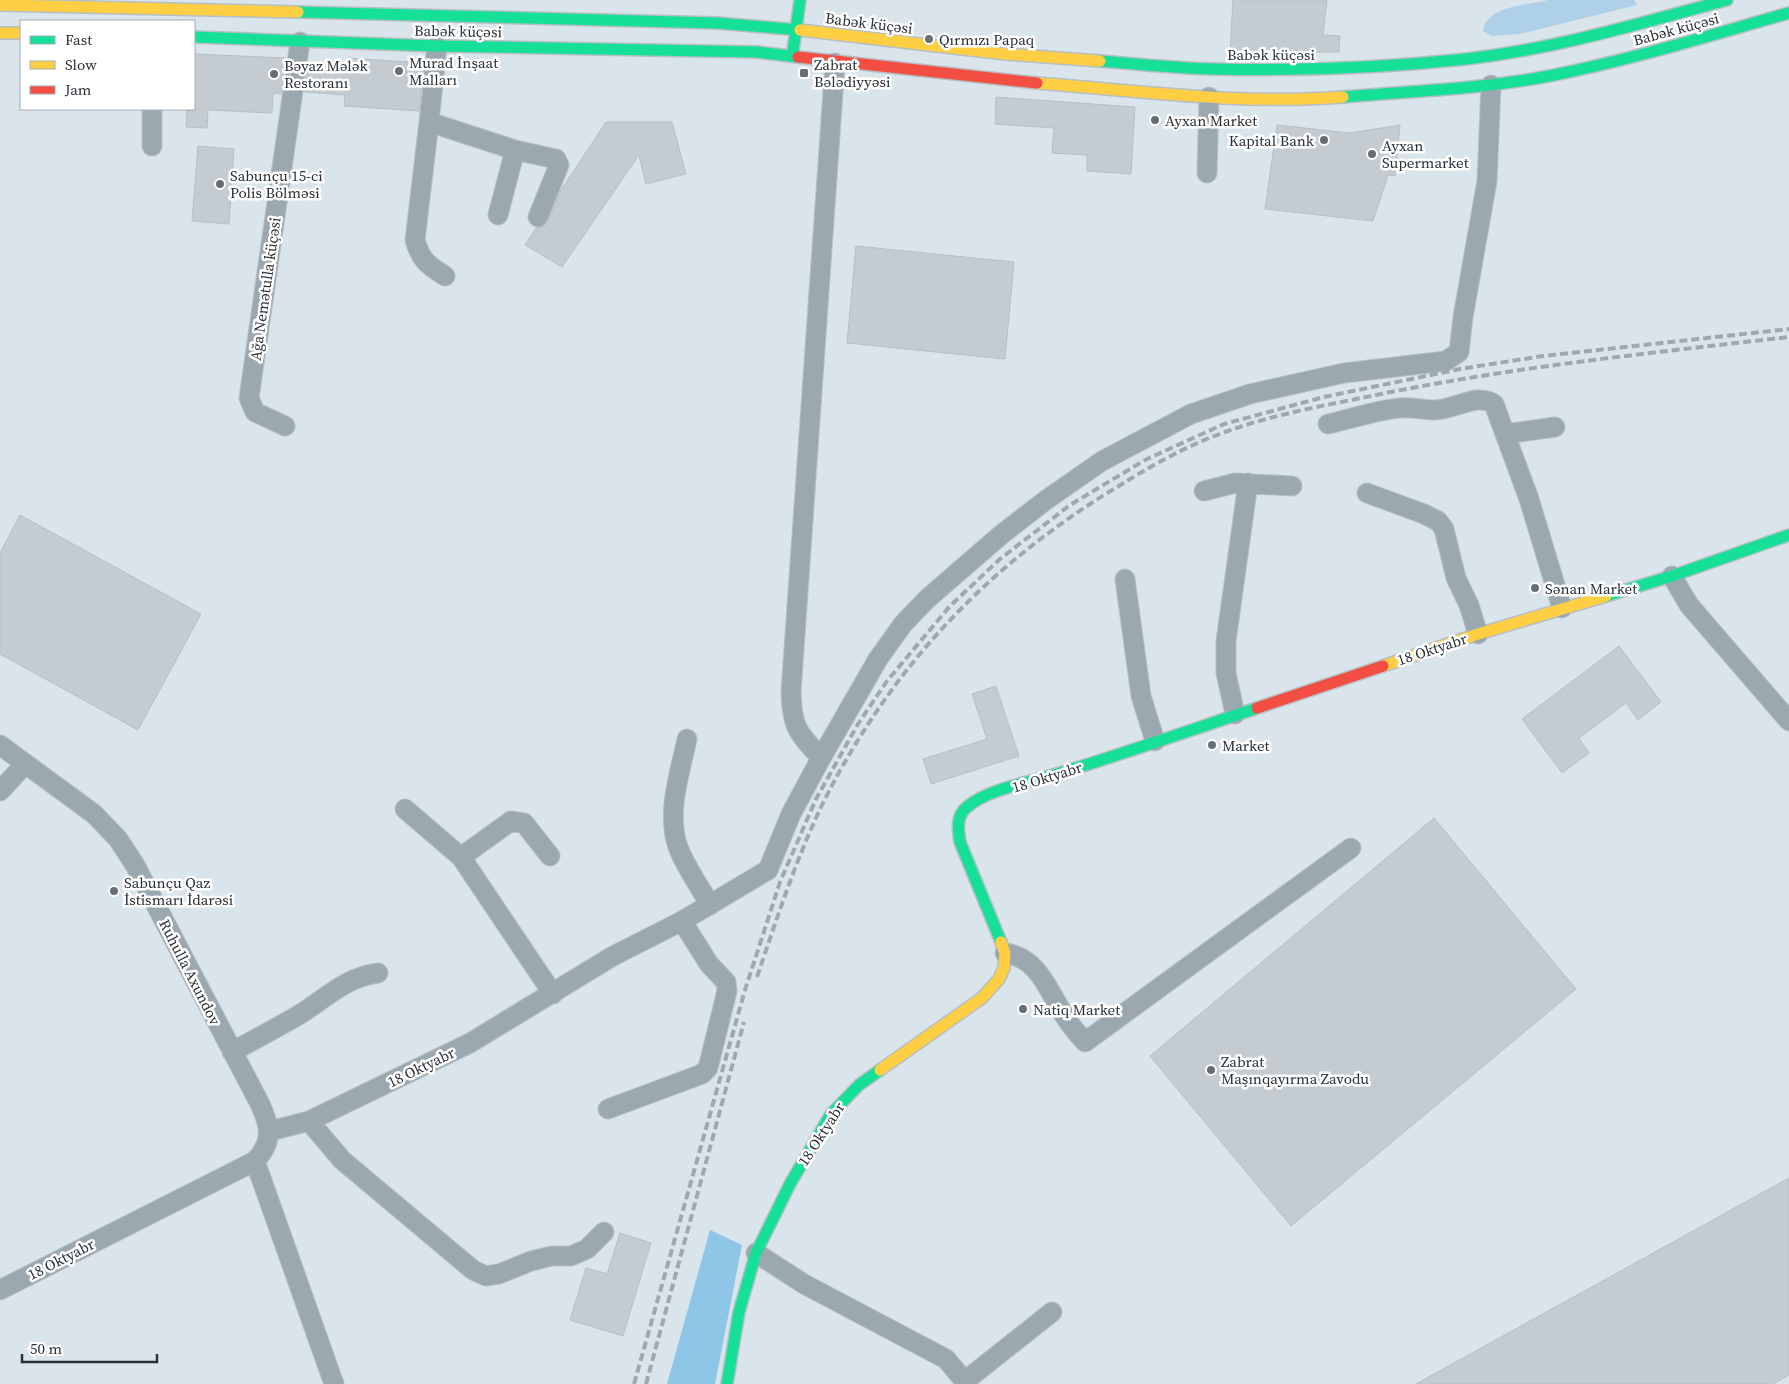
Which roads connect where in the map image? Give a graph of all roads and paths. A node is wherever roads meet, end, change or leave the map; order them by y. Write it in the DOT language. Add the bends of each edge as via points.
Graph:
graph roads {
  1 [pos="800,0"];
  2 [pos="1727,0"];
  3 [pos="87,4"];
  4 [pos="0,5"];
  5 [pos="296,7"];
  6 [pos="1789,13"];
  7 [pos="796,29"];
  8 [pos="0,33"];
  9 [pos="20,33"];
  10 [pos="195,37"];
  11 [pos="300,42"];
  12 [pos="437,46"];
  13 [pos="792,56"];
  14 [pos="836,62"];
  15 [pos="1491,85"];
  16 [pos="1210,97"];
  17 [pos="152,110"];
  18 [pos="429,122"];
  19 [pos="152,146"];
  20 [pos="515,150"];
  21 [pos="1207,173"];
  22 [pos="498,215"];
  23 [pos="538,217"];
  24 [pos="445,276"];
  25 [pos="1328,424"];
  26 [pos="285,426"];
  27 [pos="1555,427"];
  28 [pos="1505,434"];
  29 [pos="1248,483"];
  30 [pos="1292,486"];
  31 [pos="1204,492"];
  32 [pos="1367,493"];
  33 [pos="1789,535"];
  34 [pos="1672,576"];
  35 [pos="1125,579"];
  36 [pos="1562,608"];
  37 [pos="1478,634"];
  38 [pos="1234,714"];
  39 [pos="1789,721"];
  40 [pos="687,739"];
  41 [pos="1155,741"];
  42 [pos="0,745"];
  43 [pos="821,758"];
  44 [pos="25,764"];
  45 [pos="0,791"];
  46 [pos="405,809"];
  47 [pos="1351,848"];
  48 [pos="550,856"];
  49 [pos="461,857"];
  50 [pos="710,906"];
  51 [pos="682,921"];
  52 [pos="1005,953"];
  53 [pos="378,974"];
  54 [pos="553,994"];
  55 [pos="232,1052"];
  56 [pos="608,1109"];
  57 [pos="309,1121"];
  58 [pos="270,1131"];
  59 [pos="255,1161"];
  60 [pos="604,1232"];
  61 [pos="756,1253"];
  62 [pos="0,1290"];
  63 [pos="1052,1312"];
  64 [pos="966,1382"];
  65 [pos="334,1384"];
  66 [pos="727,1384"];
  1 -- 7 [label="main road"];
  2 -- 7 [label="main road, Babək küçəsi" via="1543,47 1467,59 1313,69 1212,69 1005,54"];
  3 -- 4 [label="main road, Babək küçəsi"];
  3 -- 5 [label="main road, Babək küçəsi"];
  5 -- 7 [label="main road, Babək küçəsi" via="717,23"];
  6 -- 15 [label="main road, Babək küçəsi" via="1602,64"];
  7 -- 13 [label="main road"];
  8 -- 9 [label="main road"];
  10 -- 11 [label="main road, Babək küçəsi"];
  11 -- 12 [label="main road, Babək küçəsi"];
  11 -- 26 [label="street, Ağa Nemətulla küçəsi" via="249,398 255,412"];
  12 -- 13 [label="main road, Babək küçəsi" via="723,50"];
  12 -- 18 [label="street"];
  13 -- 14 [label="main road, Babək küçəsi"];
  14 -- 16 [label="main road, Babək küçəsi" via="957,76"];
  14 -- 43 [label="street" via="791,692 792,717 798,732"];
  15 -- 16 [label="main road, Babək küçəsi" via="1316,99"];
  15 -- 43 [label="street, 18 Oktyabr" via="1487,181 1462,317 1459,352 1446,361 1344,373 1250,394 1191,414 1102,462 1002,534 903,624 878,659"];
  16 -- 21 [label="street"];
  17 -- 19 [label="street"];
  18 -- 20 [label="street"];
  18 -- 24 [label="street" via="415,240 425,263"];
  20 -- 22 [label="street"];
  20 -- 23 [label="street" via="556,159 559,165"];
  25 -- 28 [label="street" via="1399,408 1435,410 1456,407 1480,398 1494,404"];
  27 -- 28 [label="street"];
  28 -- 36 [label="street" via="1529,499"];
  29 -- 30 [label="street"];
  29 -- 31 [label="street" via="1235,483"];
  29 -- 38 [label="street" via="1226,641 1226,673"];
  32 -- 37 [label="street" via="1438,521 1444,529 1456,578 1470,605"];
  33 -- 34 [label="main road, 18 Oktyabr"];
  34 -- 36 [label="main road, 18 Oktyabr"];
  34 -- 39 [label="street" via="1689,605"];
  35 -- 41 [label="street" via="1140,696"];
  36 -- 37 [label="main road, 18 Oktyabr"];
  37 -- 38 [label="main road, 18 Oktyabr"];
  38 -- 41 [label="main road, 18 Oktyabr"];
  40 -- 50 [label="street" via="674,803 674,826 678,847"];
  41 -- 52 [label="main road, 18 Oktyabr" via="989,794 975,800 960,815 960,842"];
  42 -- 44 [label="street, Ruhulla Axundov"];
  43 -- 50 [label="street, 18 Oktyabr" via="768,870"];
  44 -- 45 [label="street"];
  44 -- 55 [label="street, Ruhulla Axundov" via="94,814 118,839 135,865"];
  46 -- 49 [label="street"];
  47 -- 52 [label="street" via="1085,1042 1067,1021 1037,969 1016,954"];
  48 -- 49 [label="street" via="524,823 511,821"];
  49 -- 54 [label="street"];
  50 -- 51 [label="street, 18 Oktyabr"];
  51 -- 54 [label="street, 18 Oktyabr" via="614,956"];
  51 -- 56 [label="street" via="709,964 726,982 727,990 708,1068 702,1074"];
  52 -- 61 [label="main road, 18 Oktyabr" via="999,979 982,998 845,1097 817,1136"];
  53 -- 55 [label="street" via="349,981 298,1016"];
  54 -- 57 [label="street, 18 Oktyabr" via="470,1043"];
  55 -- 58 [label="street, Ruhulla Axundov" via="260,1104"];
  57 -- 58 [label="street, 18 Oktyabr"];
  57 -- 60 [label="street" via="342,1160 473,1270 486,1276 552,1256 571,1256 587,1249"];
  58 -- 59 [label="street" via="262,1153"];
  59 -- 62 [label="street, 18 Oktyabr"];
  59 -- 65 [label="street"];
  61 -- 64 [label="street" via="804,1284 946,1359"];
  61 -- 66 [label="main road, 18 Oktyabr" via="739,1312"];
  63 -- 64 [label="street"];
}
